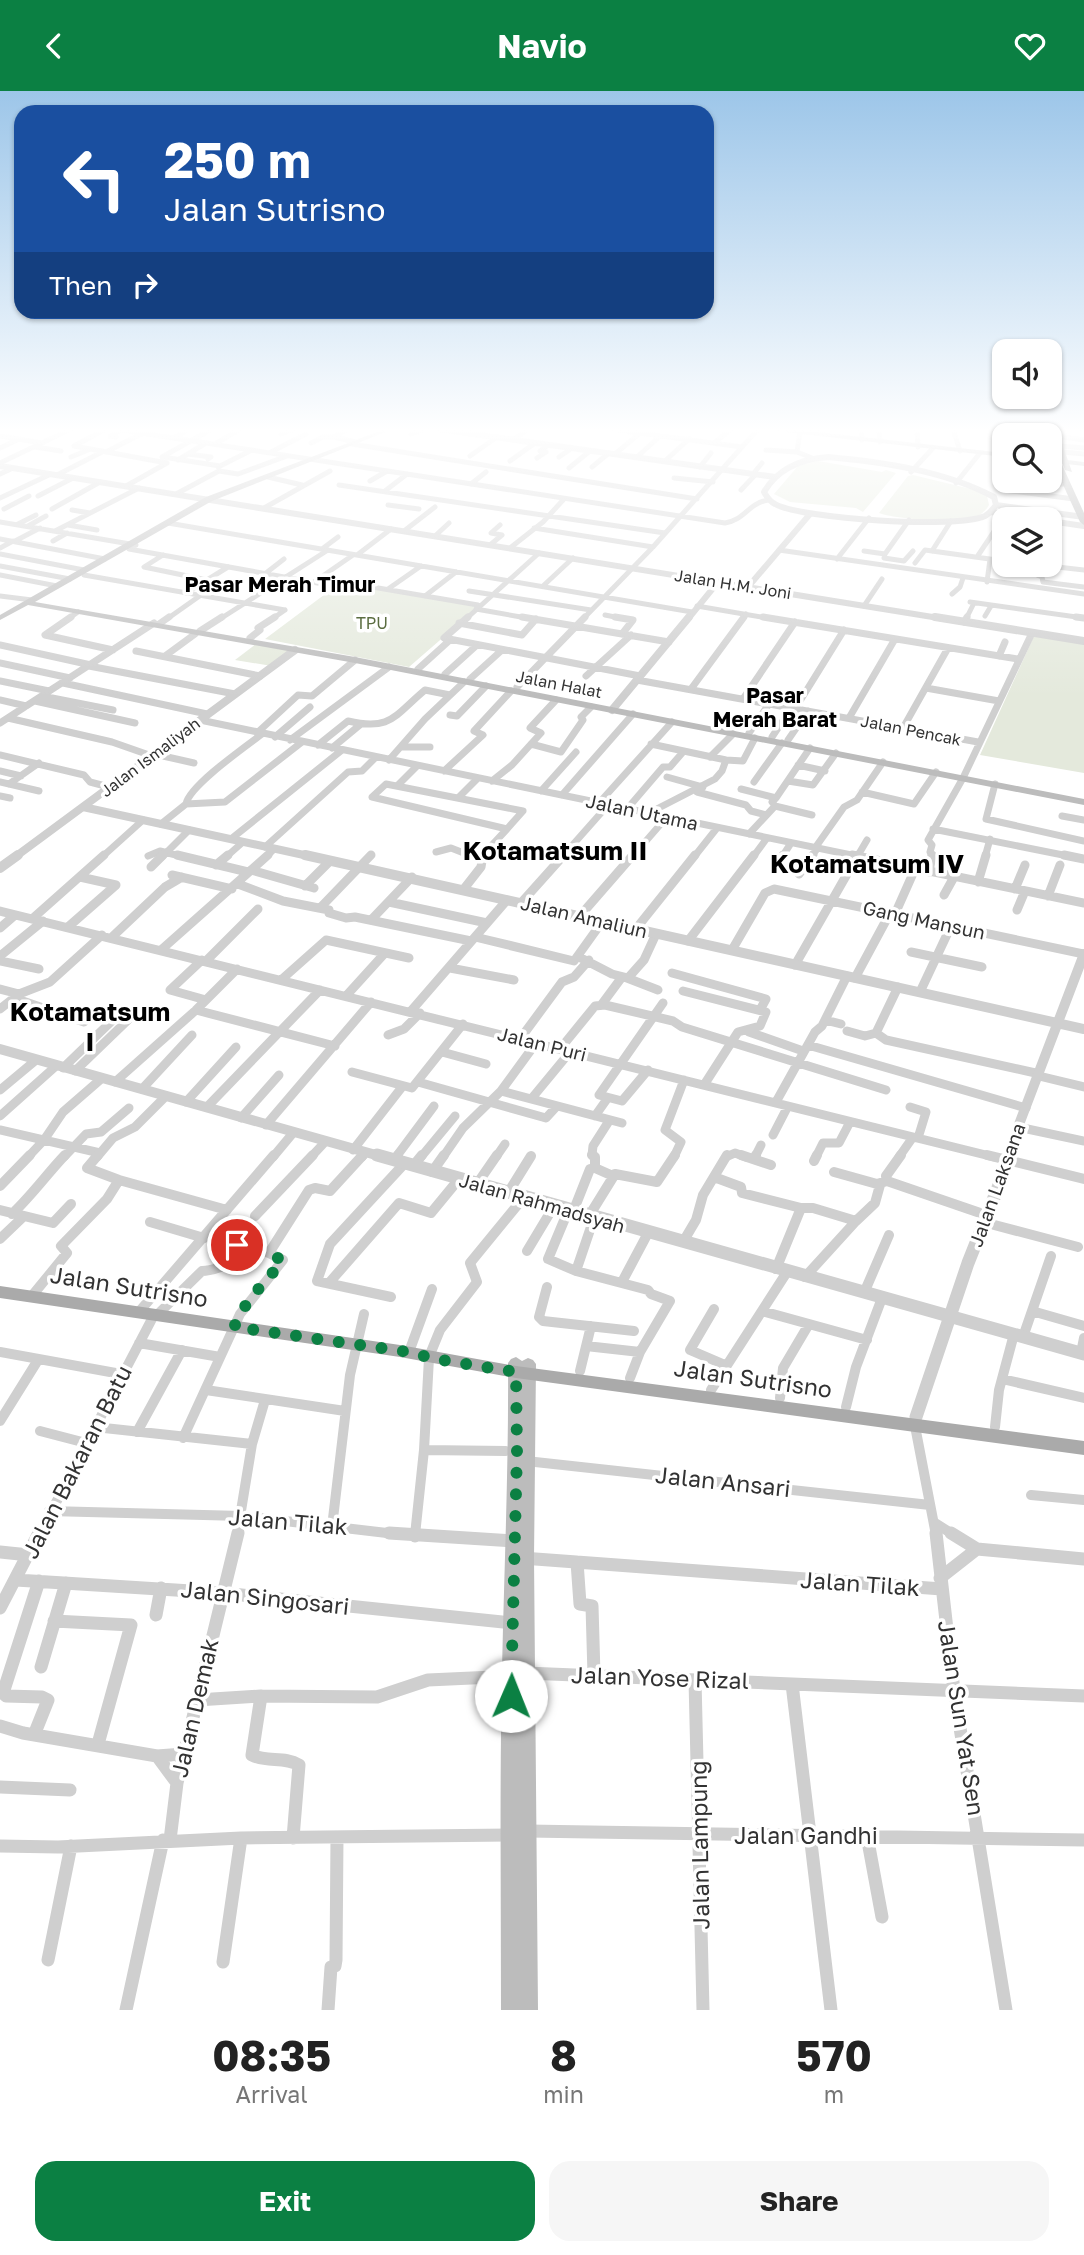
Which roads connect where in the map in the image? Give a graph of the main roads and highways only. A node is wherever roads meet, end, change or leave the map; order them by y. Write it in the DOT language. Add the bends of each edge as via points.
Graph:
graph roads {
  1 [pos="179,519"];
  2 [pos="133,546"];
  3 [pos="84,573"];
  4 [pos="32,602"];
  5 [pos="3,615"];
  6 [pos="0,624"];
  7 [pos="154,624"];
  8 [pos="198,633"];
  9 [pos="297,648"];
  10 [pos="467,680"];
  11 [pos="514,689"];
  12 [pos="614,709"];
  13 [pos="752,735"];
  14 [pos="785,741"];
  15 [pos="963,776"];
  16 [pos="1084,800"];
  17 [pos="0,1292"];
  18 [pos="522,1368"];
  19 [pos="915,1421"];
  20 [pos="1084,1439"];
  21 [pos="1084,1448"];
  22 [pos="519,1549"];
  23 [pos="519,1674"];
  24 [pos="519,1833"];
  25 [pos="511,2010"];
  26 [pos="527,2010"];
  1 -- 2 [label="main road"];
  2 -- 3 [label="main road"];
  2 -- 3 [label="main road"];
  3 -- 4 [label="main road"];
  3 -- 4 [label="main road"];
  4 -- 5 [label="main road"];
  4 -- 6 [label="main road"];
  4 -- 7 [label="main road, Jalan Halat"];
  4 -- 7 [label="main road, Jalan Halat"];
  7 -- 8 [label="main road, Jalan Halat"];
  8 -- 9 [label="main road, Jalan Halat"];
  8 -- 9 [label="main road, Jalan Halat"];
  9 -- 10 [label="main road, Jalan Halat"];
  9 -- 10 [label="main road, Jalan Halat"];
  10 -- 11 [label="main road, Jalan Halat"];
  10 -- 11 [label="main road, Jalan Halat"];
  11 -- 12 [label="main road, Jalan Halat"];
  11 -- 12 [label="main road, Jalan Halat"];
  12 -- 13 [label="main road, Jalan Halat"];
  12 -- 13 [label="main road, Jalan Halat"];
  13 -- 14 [label="main road, Jalan Halat"];
  13 -- 14 [label="main road, Jalan Halat"];
  14 -- 15 [label="main road, Jalan Halat"];
  14 -- 15 [label="main road, Jalan Halat"];
  15 -- 16 [label="main road, Jalan Halat"];
  15 -- 16 [label="main road, Jalan Halat"];
  17 -- 18 [label="main road, Jalan Sutrisno"];
  18 -- 19 [label="main road, Jalan Sutrisno"];
  18 -- 19 [label="main road, Jalan Sutrisno" via="580,1371 846,1407"];
  18 -- 22 [label="main road" via="517,1458"];
  19 -- 20 [label="main road, Jalan Sutrisno"];
  19 -- 21 [label="main road, Jalan Sutrisno"];
  22 -- 23 [label="main road"];
  22 -- 23 [label="main road" via="513,1623"];
  23 -- 24 [label="main road"];
  24 -- 25 [label="main road"];
  24 -- 26 [label="main road"];
}
